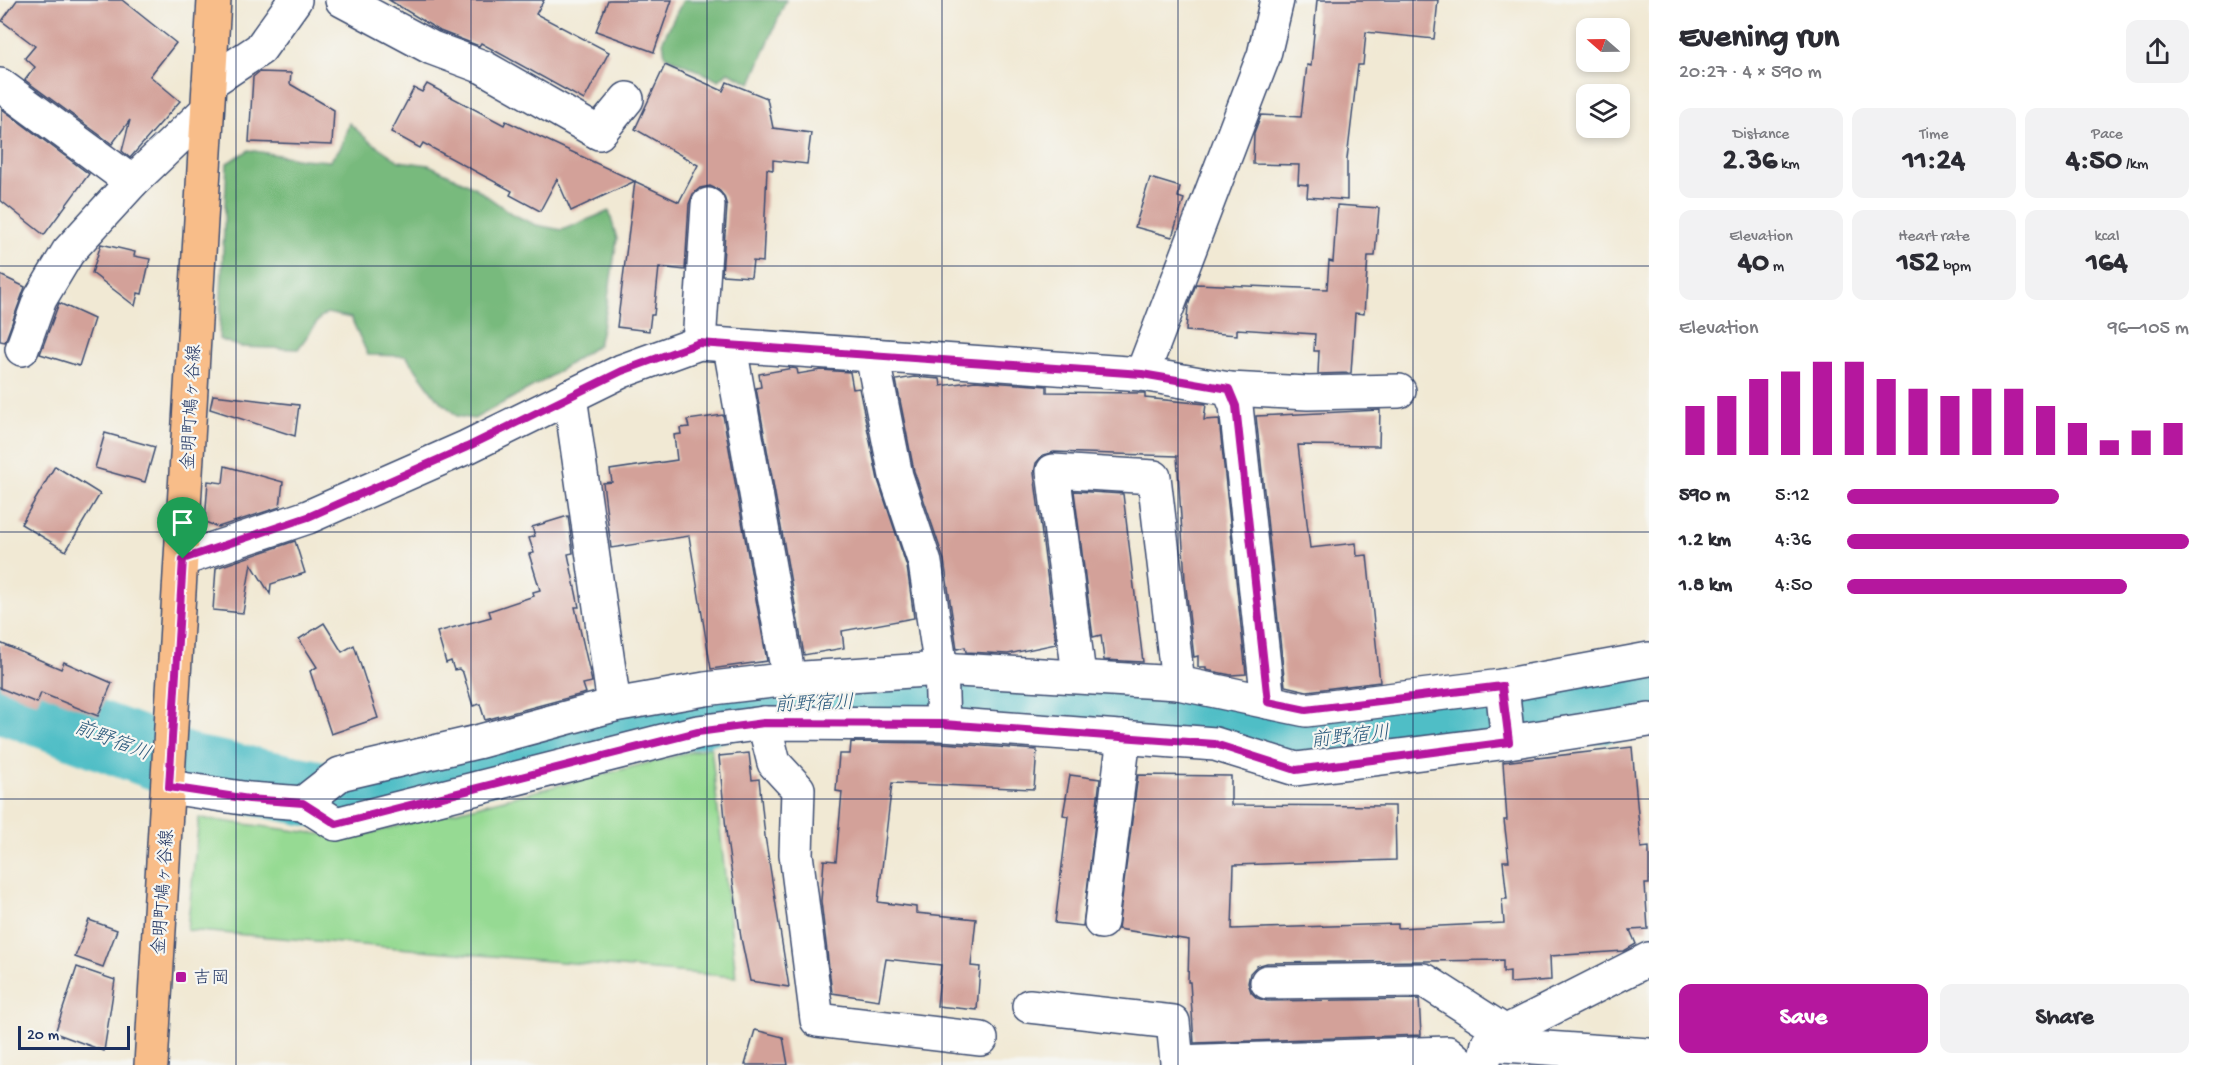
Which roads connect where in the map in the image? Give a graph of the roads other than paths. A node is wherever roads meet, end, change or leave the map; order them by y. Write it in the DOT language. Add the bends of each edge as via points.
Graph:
graph roads {
  1 [pos="214,0"];
  2 [pos="295,0"];
  3 [pos="342,0"];
  4 [pos="1277,0"];
  5 [pos="0,85"];
  6 [pos="207,98"];
  7 [pos="627,99"];
  8 [pos="132,182"];
  9 [pos="708,205"];
  10 [pos="715,345"];
  11 [pos="22,349"];
  12 [pos="872,355"];
  13 [pos="1142,374"];
  14 [pos="1229,389"];
  15 [pos="1399,391"];
  16 [pos="570,396"];
  17 [pos="183,559"];
  18 [pos="1649,659"];
  19 [pos="941,669"];
  20 [pos="1078,675"];
  21 [pos="789,679"];
  22 [pos="1178,683"];
  23 [pos="1502,686"];
  24 [pos="1268,702"];
  25 [pos="614,705"];
  26 [pos="1649,720"];
  27 [pos="764,723"];
  28 [pos="943,724"];
  29 [pos="1124,737"];
  30 [pos="1509,742"];
  31 [pos="169,785"];
  32 [pos="303,803"];
  33 [pos="1101,922"];
  34 [pos="1649,959"];
  35 [pos="1267,982"];
  36 [pos="1029,1006"];
  37 [pos="981,1039"];
  38 [pos="1492,1047"];
  39 [pos="1649,1055"];
  40 [pos="151,1065"];
  41 [pos="1462,1065"];
  1 -- 6 [label="main road, 金明町鳩ヶ谷線"];
  2 -- 6 [label="street" via="260,49"];
  3 -- 7 [label="street" via="432,48 483,67 599,133"];
  4 -- 13 [label="street" via="1264,55"];
  5 -- 8 [label="street"];
  6 -- 8 [label="street"];
  6 -- 17 [label="main road, 金明町鳩ヶ谷線"];
  8 -- 11 [label="street" via="68,252 40,299"];
  9 -- 10 [label="street"];
  10 -- 12 [label="street"];
  10 -- 16 [label="street" via="622,371"];
  10 -- 21 [label="street"];
  12 -- 13 [label="street"];
  12 -- 19 [label="street" via="896,476 925,563"];
  13 -- 14 [label="street"];
  14 -- 15 [label="street" via="1308,393"];
  14 -- 24 [label="street" via="1236,406"];
  16 -- 17 [label="street" via="467,447 308,517"];
  16 -- 25 [label="street"];
  17 -- 31 [label="main road, 金明町鳩ヶ谷線"];
  18 -- 23 [label="street"];
  19 -- 20 [label="street"];
  19 -- 21 [label="street"];
  19 -- 28 [label="street"];
  20 -- 22 [label="street"];
  20 -- 22 [label="street" via="1053,471 1154,477"];
  21 -- 25 [label="street"];
  22 -- 24 [label="street"];
  23 -- 24 [label="street" via="1306,710"];
  23 -- 30 [label="street"];
  25 -- 32 [label="street" via="340,774"];
  26 -- 30 [label="street"];
  27 -- 28 [label="street"];
  27 -- 32 [label="street" via="698,732 336,824"];
  27 -- 37 [label="street" via="774,763 798,789 796,854 818,1020"];
  28 -- 29 [label="street"];
  29 -- 30 [label="street" via="1215,744 1296,770"];
  29 -- 33 [label="street"];
  31 -- 32 [label="street" via="249,799"];
  31 -- 40 [label="main road, 金明町鳩ヶ谷線"];
  34 -- 38 [label="street"];
  35 -- 38 [label="street" via="1424,980"];
  36 -- 41 [label="street" via="1173,1022 1177,1062 1448,1053"];
  38 -- 39 [label="street"];
}
